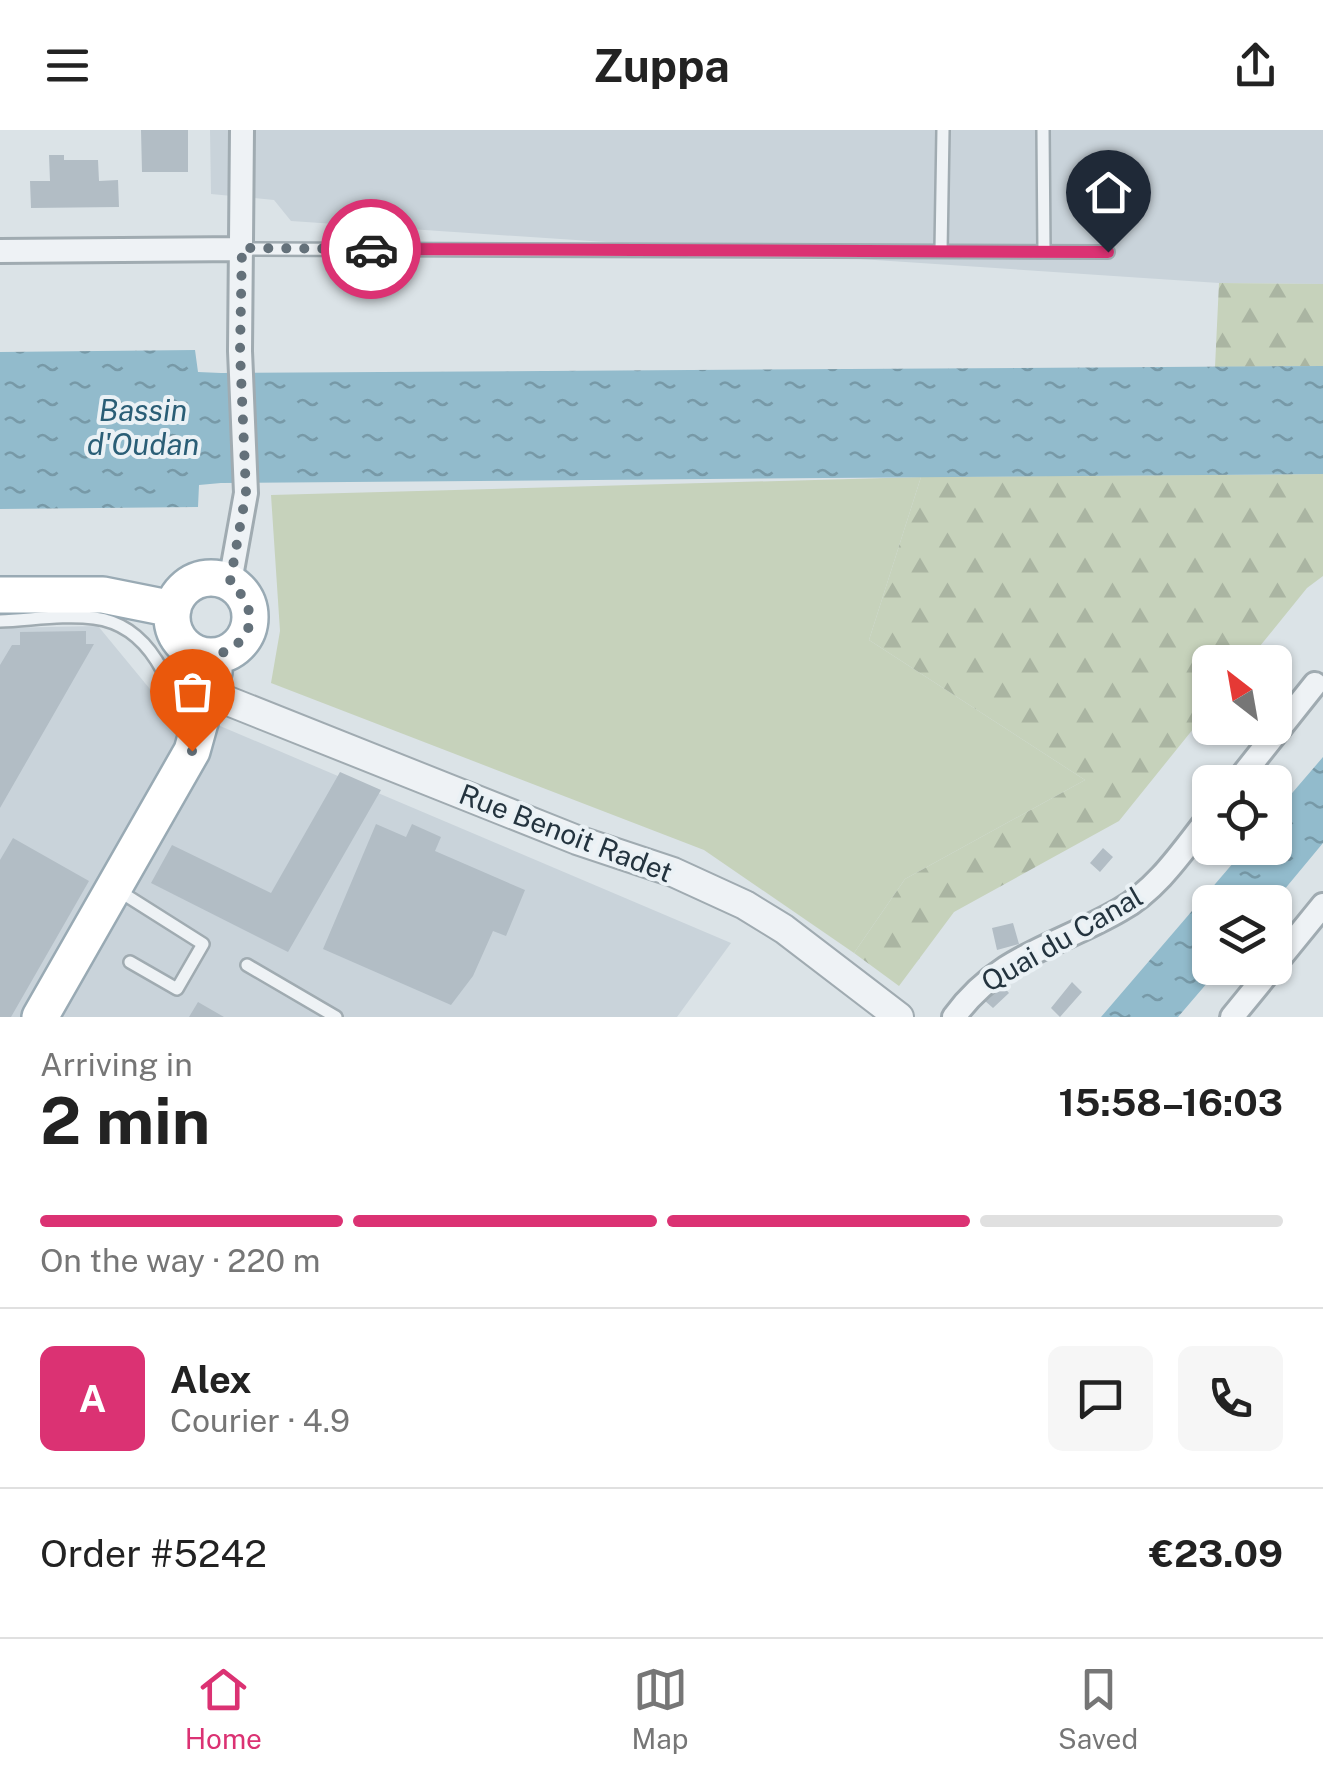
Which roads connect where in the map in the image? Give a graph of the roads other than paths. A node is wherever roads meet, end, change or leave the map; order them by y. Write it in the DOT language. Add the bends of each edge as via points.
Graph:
graph roads {
  1 [pos="242,130"];
  2 [pos="943,130"];
  3 [pos="1043,130"];
  4 [pos="242,248"];
  5 [pos="0,251"];
  6 [pos="941,251"];
  7 [pos="1044,251"];
  8 [pos="1108,252"];
  9 [pos="230,582"];
  10 [pos="0,595"];
  11 [pos="173,609"];
  12 [pos="0,621"];
  13 [pos="214,656"];
  14 [pos="1315,684"];
  15 [pos="208,693"];
  16 [pos="192,751"];
  17 [pos="1251,765"];
  18 [pos="1192,838"];
  19 [pos="112,886"];
  20 [pos="1323,905"];
  21 [pos="1292,944"];
  22 [pos="130,962"];
  23 [pos="248,966"];
  24 [pos="1258,985"];
  25 [pos="330,1016"];
  26 [pos="40,1017"];
  27 [pos="899,1017"];
  28 [pos="954,1017"];
  29 [pos="1232,1017"];
  1 -- 4 [label="street"];
  2 -- 6 [label="lane"];
  3 -- 7 [label="lane"];
  4 -- 5 [label="street"];
  4 -- 6 [label="lane"];
  4 -- 9 [label="street" via="246,493"];
  6 -- 7 [label="lane"];
  7 -- 8 [label="lane"];
  9 -- 11 [label="main road" via="194,581"];
  9 -- 13 [label="main road" via="245,596 251,615 233,650"];
  10 -- 11 [label="main road" via="103,594"];
  11 -- 13 [label="main road" via="182,643"];
  12 -- 16 [label="lane" via="95,618 119,627 165,671"];
  13 -- 15 [label="main road"];
  14 -- 17 [label="street"];
  15 -- 16 [label="main road"];
  15 -- 27 [label="street, Rue Benoit Radet" via="745,905"];
  16 -- 19 [label="main road"];
  18 -- 28 [label="street, Quai du Canal" via="1152,888 1122,910 1024,956 973,991"];
  19 -- 22 [label="lane" via="202,944 178,990"];
  19 -- 26 [label="main road"];
  20 -- 21 [label="street"];
  23 -- 25 [label="lane"];
  24 -- 29 [label="street"];
}
